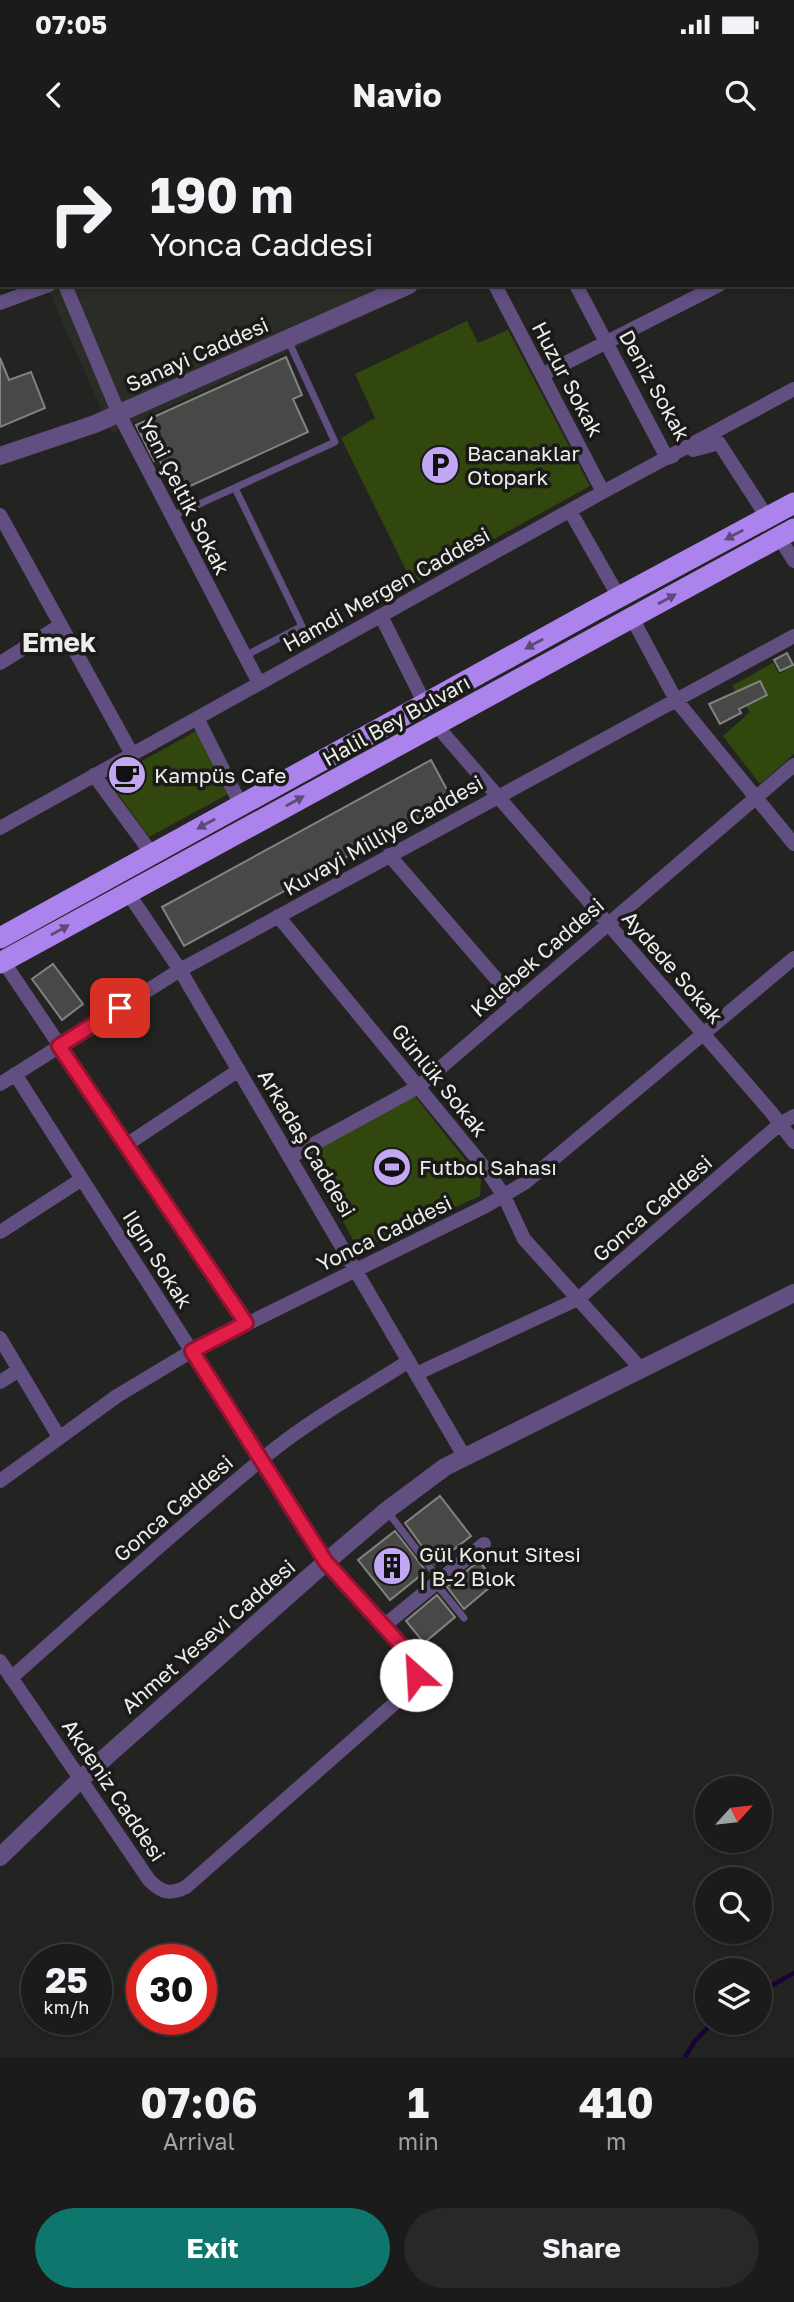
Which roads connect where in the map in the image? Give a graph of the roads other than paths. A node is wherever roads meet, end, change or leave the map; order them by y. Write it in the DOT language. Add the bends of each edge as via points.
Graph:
graph roads {
  1 [pos="44,287"];
  2 [pos="66,287"];
  3 [pos="496,287"];
  4 [pos="577,287"];
  5 [pos="715,287"];
  6 [pos="397,288"];
  7 [pos="0,303"];
  8 [pos="287,338"];
  9 [pos="606,342"];
  10 [pos="542,374"];
  11 [pos="794,389"];
  12 [pos="119,414"];
  13 [pos="0,456"];
  14 [pos="667,458"];
  15 [pos="235,488"];
  16 [pos="603,492"];
  17 [pos="794,503"];
  18 [pos="570,511"];
  19 [pos="0,515"];
  20 [pos="172,516"];
  21 [pos="767,517"];
  22 [pos="787,533"];
  23 [pos="794,561"];
  24 [pos="619,597"];
  25 [pos="381,615"];
  26 [pos="632,618"];
  27 [pos="61,625"];
  28 [pos="794,636"];
  29 [pos="245,656"];
  30 [pos="0,663"];
  31 [pos="259,683"];
  32 [pos="676,699"];
  33 [pos="425,704"];
  34 [pos="197,718"];
  35 [pos="436,725"];
  36 [pos="132,754"];
  37 [pos="794,765"];
  38 [pos="94,775"];
  39 [pos="497,796"];
  40 [pos="755,798"];
  41 [pos="241,805"];
  42 [pos="1,823"];
  43 [pos="794,844"];
  44 [pos="152,855"];
  45 [pos="389,855"];
  46 [pos="128,892"];
  47 [pos="278,916"];
  48 [pos="608,924"];
  49 [pos="0,938"];
  50 [pos="794,958"];
  51 [pos="1,962"];
  52 [pos="180,970"];
  53 [pos="517,1003"];
  54 [pos="703,1033"];
  55 [pos="59,1046"];
  56 [pos="239,1070"];
  57 [pos="15,1074"];
  58 [pos="0,1084"];
  59 [pos="418,1087"];
  60 [pos="794,1116"];
  61 [pos="780,1124"];
  62 [pos="794,1142"];
  63 [pos="127,1145"];
  64 [pos="290,1157"];
  65 [pos="82,1179"];
  66 [pos="504,1196"];
  67 [pos="0,1232"];
  68 [pos="357,1270"];
  69 [pos="794,1293"];
  70 [pos="578,1299"];
  71 [pos="246,1323"];
  72 [pos="0,1338"];
  73 [pos="192,1351"];
  74 [pos="413,1368"];
  75 [pos="19,1370"];
  76 [pos="642,1370"];
  77 [pos="0,1382"];
  78 [pos="59,1437"];
  79 [pos="464,1456"];
  80 [pos="261,1461"];
  81 [pos="0,1481"];
  82 [pos="386,1511"];
  83 [pos="484,1544"];
  84 [pos="326,1562"];
  85 [pos="438,1582"];
  86 [pos="464,1618"];
  87 [pos="385,1625"];
  88 [pos="0,1661"];
  89 [pos="12,1678"];
  90 [pos="82,1778"];
  91 [pos="243,1837"];
  92 [pos="0,1857"];
  1 -- 7 [label="street"];
  2 -- 12 [label="street, Yeni Çeltik Sokak"];
  3 -- 10 [label="street, Huzur Sokak"];
  4 -- 9 [label="street, Deniz Sokak"];
  5 -- 9 [label="street"];
  6 -- 8 [label="street, Sanayi Caddesi"];
  8 -- 12 [label="street, Sanayi Caddesi"];
  8 -- 15 [label="lane" via="335,442"];
  9 -- 10 [label="street"];
  9 -- 14 [label="street, Deniz Sokak"];
  10 -- 16 [label="street, Huzur Sokak"];
  11 -- 14 [label="street, Hamdi Mergen Caddesi"];
  12 -- 13 [label="street, Sanayi Caddesi"];
  12 -- 20 [label="street, Yeni Çeltik Sokak"];
  14 -- 16 [label="street, Hamdi Mergen Caddesi"];
  14 -- 21 [label="street, Deniz Sokak" via="719,443"];
  15 -- 20 [label="lane"];
  15 -- 29 [label="lane" via="302,626"];
  16 -- 18 [label="street, Hamdi Mergen Caddesi"];
  17 -- 21 [label="highway, Halil Bey Bulvarı"];
  18 -- 24 [label="street"];
  18 -- 25 [label="street, Hamdi Mergen Caddesi"];
  19 -- 27 [label="street"];
  20 -- 29 [label="street, Yeni Çeltik Sokak"];
  21 -- 24 [label="highway, Halil Bey Bulvarı, one-way"];
  22 -- 23 [label="street"];
  26 -- 22 [label="highway, Halil Bey Bulvarı, one-way"];
  24 -- 33 [label="highway, Halil Bey Bulvarı, one-way"];
  25 -- 31 [label="street, Hamdi Mergen Caddesi"];
  25 -- 33 [label="street"];
  26 -- 32 [label="street"];
  26 -- 35 [label="highway, Halil Bey Bulvarı"];
  27 -- 30 [label="street"];
  27 -- 36 [label="street"];
  28 -- 32 [label="street, Kuvayi Milliye Caddesi"];
  29 -- 31 [label="street, Yeni Çeltik Sokak"];
  31 -- 34 [label="street, Hamdi Mergen Caddesi"];
  32 -- 39 [label="street, Kuvayi Milliye Caddesi"];
  32 -- 40 [label="street"];
  33 -- 41 [label="highway, Halil Bey Bulvarı"];
  34 -- 36 [label="street, Hamdi Mergen Caddesi"];
  34 -- 41 [label="street"];
  35 -- 39 [label="street, Aydede Sokak"];
  46 -- 35 [label="highway, Halil Bey Bulvarı, one-way"];
  36 -- 38 [label="street, Hamdi Mergen Caddesi"];
  37 -- 40 [label="street, Kelebek Caddesi"];
  38 -- 42 [label="street, Hamdi Mergen Caddesi"];
  38 -- 44 [label="street"];
  39 -- 45 [label="street, Kuvayi Milliye Caddesi"];
  39 -- 48 [label="street, Aydede Sokak"];
  40 -- 43 [label="street"];
  40 -- 48 [label="street, Kelebek Caddesi"];
  41 -- 44 [label="highway, Halil Bey Bulvarı, one-way"];
  44 -- 49 [label="highway, Halil Bey Bulvarı"];
  45 -- 47 [label="street, Kuvayi Milliye Caddesi"];
  45 -- 53 [label="street"];
  51 -- 46 [label="highway, Halil Bey Bulvarı, one-way"];
  46 -- 52 [label="street, Arkadaş Caddesi"];
  47 -- 52 [label="street, Kuvayi Milliye Caddesi"];
  47 -- 59 [label="street, Günlük Sokak"];
  48 -- 53 [label="street, Kelebek Caddesi"];
  48 -- 54 [label="street, Aydede Sokak"];
  50 -- 54 [label="street, Yonca Caddesi"];
  51 -- 55 [label="street"];
  52 -- 55 [label="street, Kuvayi Milliye Caddesi"];
  52 -- 56 [label="street, Arkadaş Caddesi"];
  53 -- 59 [label="street, Kelebek Caddesi"];
  54 -- 61 [label="street, Aydede Sokak"];
  54 -- 66 [label="street, Yonca Caddesi" via="550,1163"];
  55 -- 57 [label="street, Kuvayi Milliye Caddesi"];
  55 -- 63 [label="street"];
  56 -- 63 [label="street"];
  56 -- 64 [label="street, Arkadaş Caddesi"];
  57 -- 58 [label="street, Kuvayi Milliye Caddesi"];
  57 -- 65 [label="street, Ilgın Sokak"];
  59 -- 64 [label="street, Kelebek Caddesi"];
  59 -- 66 [label="street, Günlük Sokak"];
  60 -- 61 [label="street, Gonca Caddesi"];
  61 -- 62 [label="street, Aydede Sokak"];
  61 -- 70 [label="street, Gonca Caddesi"];
  63 -- 71 [label="street"];
  64 -- 68 [label="street, Arkadaş Caddesi"];
  65 -- 67 [label="street"];
  65 -- 73 [label="street, Ilgın Sokak"];
  66 -- 68 [label="street, Yonca Caddesi"];
  66 -- 70 [label="street, Günlük Sokak" via="524,1239"];
  68 -- 71 [label="street, Yonca Caddesi"];
  68 -- 74 [label="street, Arkadaş Caddesi"];
  69 -- 76 [label="street, Ahmet Yesevi Caddesi"];
  70 -- 74 [label="street, Gonca Caddesi"];
  70 -- 76 [label="street, Günlük Sokak"];
  71 -- 73 [label="street, Yonca Caddesi"];
  72 -- 75 [label="street"];
  73 -- 78 [label="street, Yonca Caddesi"];
  73 -- 80 [label="street, Ilgın Sokak"];
  74 -- 79 [label="street, Arkadaş Caddesi"];
  74 -- 80 [label="street, Gonca Caddesi" via="306,1426"];
  75 -- 77 [label="street"];
  75 -- 78 [label="street"];
  76 -- 79 [label="street, Ahmet Yesevi Caddesi"];
  78 -- 81 [label="street, Yonca Caddesi"];
  79 -- 82 [label="street, Ahmet Yesevi Caddesi"];
  80 -- 84 [label="street, Ilgın Sokak"];
  80 -- 89 [label="street, Gonca Caddesi"];
  82 -- 84 [label="street, Ahmet Yesevi Caddesi"];
  82 -- 85 [label="lane"];
  83 -- 85 [label="street"];
  84 -- 87 [label="street, Ilgın Sokak"];
  84 -- 90 [label="street, Ahmet Yesevi Caddesi"];
  85 -- 86 [label="lane"];
  85 -- 87 [label="street"];
  87 -- 91 [label="street, Ilgın Sokak" via="413,1661 416,1675 408,1690"];
  88 -- 89 [label="street, Akdeniz Caddesi"];
  89 -- 90 [label="street, Akdeniz Caddesi"];
  90 -- 91 [label="street, Akdeniz Caddesi" via="149,1880 163,1892 186,1887"];
  90 -- 92 [label="street, Ahmet Yesevi Caddesi"];
}
